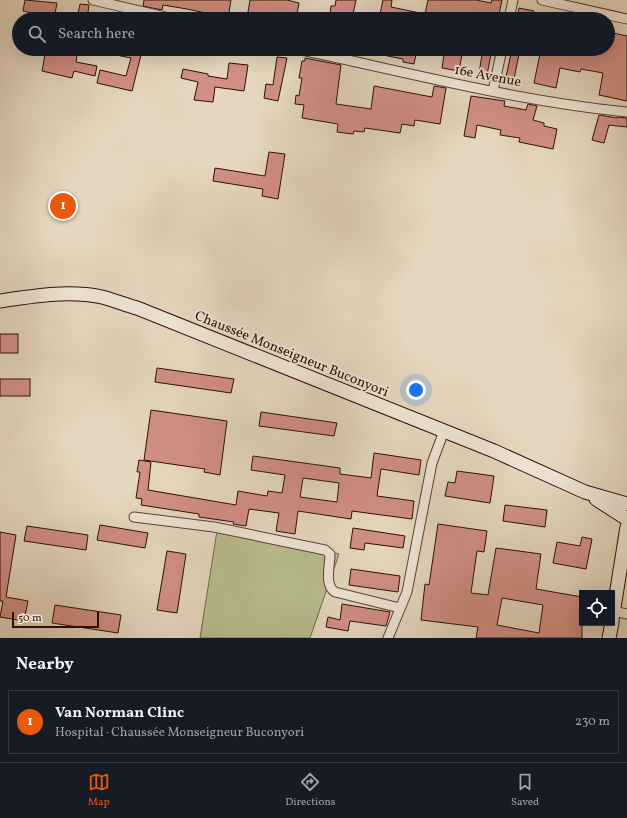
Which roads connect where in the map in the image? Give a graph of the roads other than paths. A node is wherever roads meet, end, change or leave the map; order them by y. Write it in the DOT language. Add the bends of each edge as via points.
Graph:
graph roads {
  1 [pos="93,0"];
  2 [pos="513,0"];
  3 [pos="542,0"];
  4 [pos="106,1"];
  5 [pos="148,12"];
  6 [pos="510,12"];
  7 [pos="596,12"];
  8 [pos="615,16"];
  9 [pos="627,19"];
  10 [pos="330,56"];
  11 [pos="500,56"];
  12 [pos="493,91"];
  13 [pos="627,112"];
  14 [pos="0,301"];
  15 [pos="444,430"];
  16 [pos="585,492"];
  17 [pos="627,504"];
  18 [pos="134,517"];
  19 [pos="627,519"];
  20 [pos="627,527"];
  21 [pos="615,600"];
  22 [pos="400,608"];
  23 [pos="627,614"];
  24 [pos="615,617"];
  25 [pos="611,626"];
  26 [pos="388,638"];
  27 [pos="609,638"];
  1 -- 4 [label="street"];
  2 -- 6 [label="street"];
  3 -- 7 [label="street"];
  4 -- 5 [label="street"];
  8 -- 9 [label="street"];
  10 -- 12 [label="street, 16e Avenue"];
  11 -- 12 [label="street"];
  12 -- 13 [label="street, 16e Avenue" via="594,109"];
  14 -- 15 [label="street, Chaussée Monseigneur Buconyori" via="42,294 102,297 137,308"];
  15 -- 16 [label="street, Chaussée Monseigneur Buconyori"];
  15 -- 22 [label="street" via="432,463 410,580"];
  16 -- 17 [label="street, Chaussée Monseigneur Buconyori"];
  16 -- 19 [label="street, Chaussée Monseigneur Buconyori"];
  18 -- 22 [label="street" via="214,527 325,550 330,554 331,590"];
  20 -- 21 [label="street"];
  22 -- 26 [label="street"];
  23 -- 24 [label="street"];
  25 -- 27 [label="street"];
}
